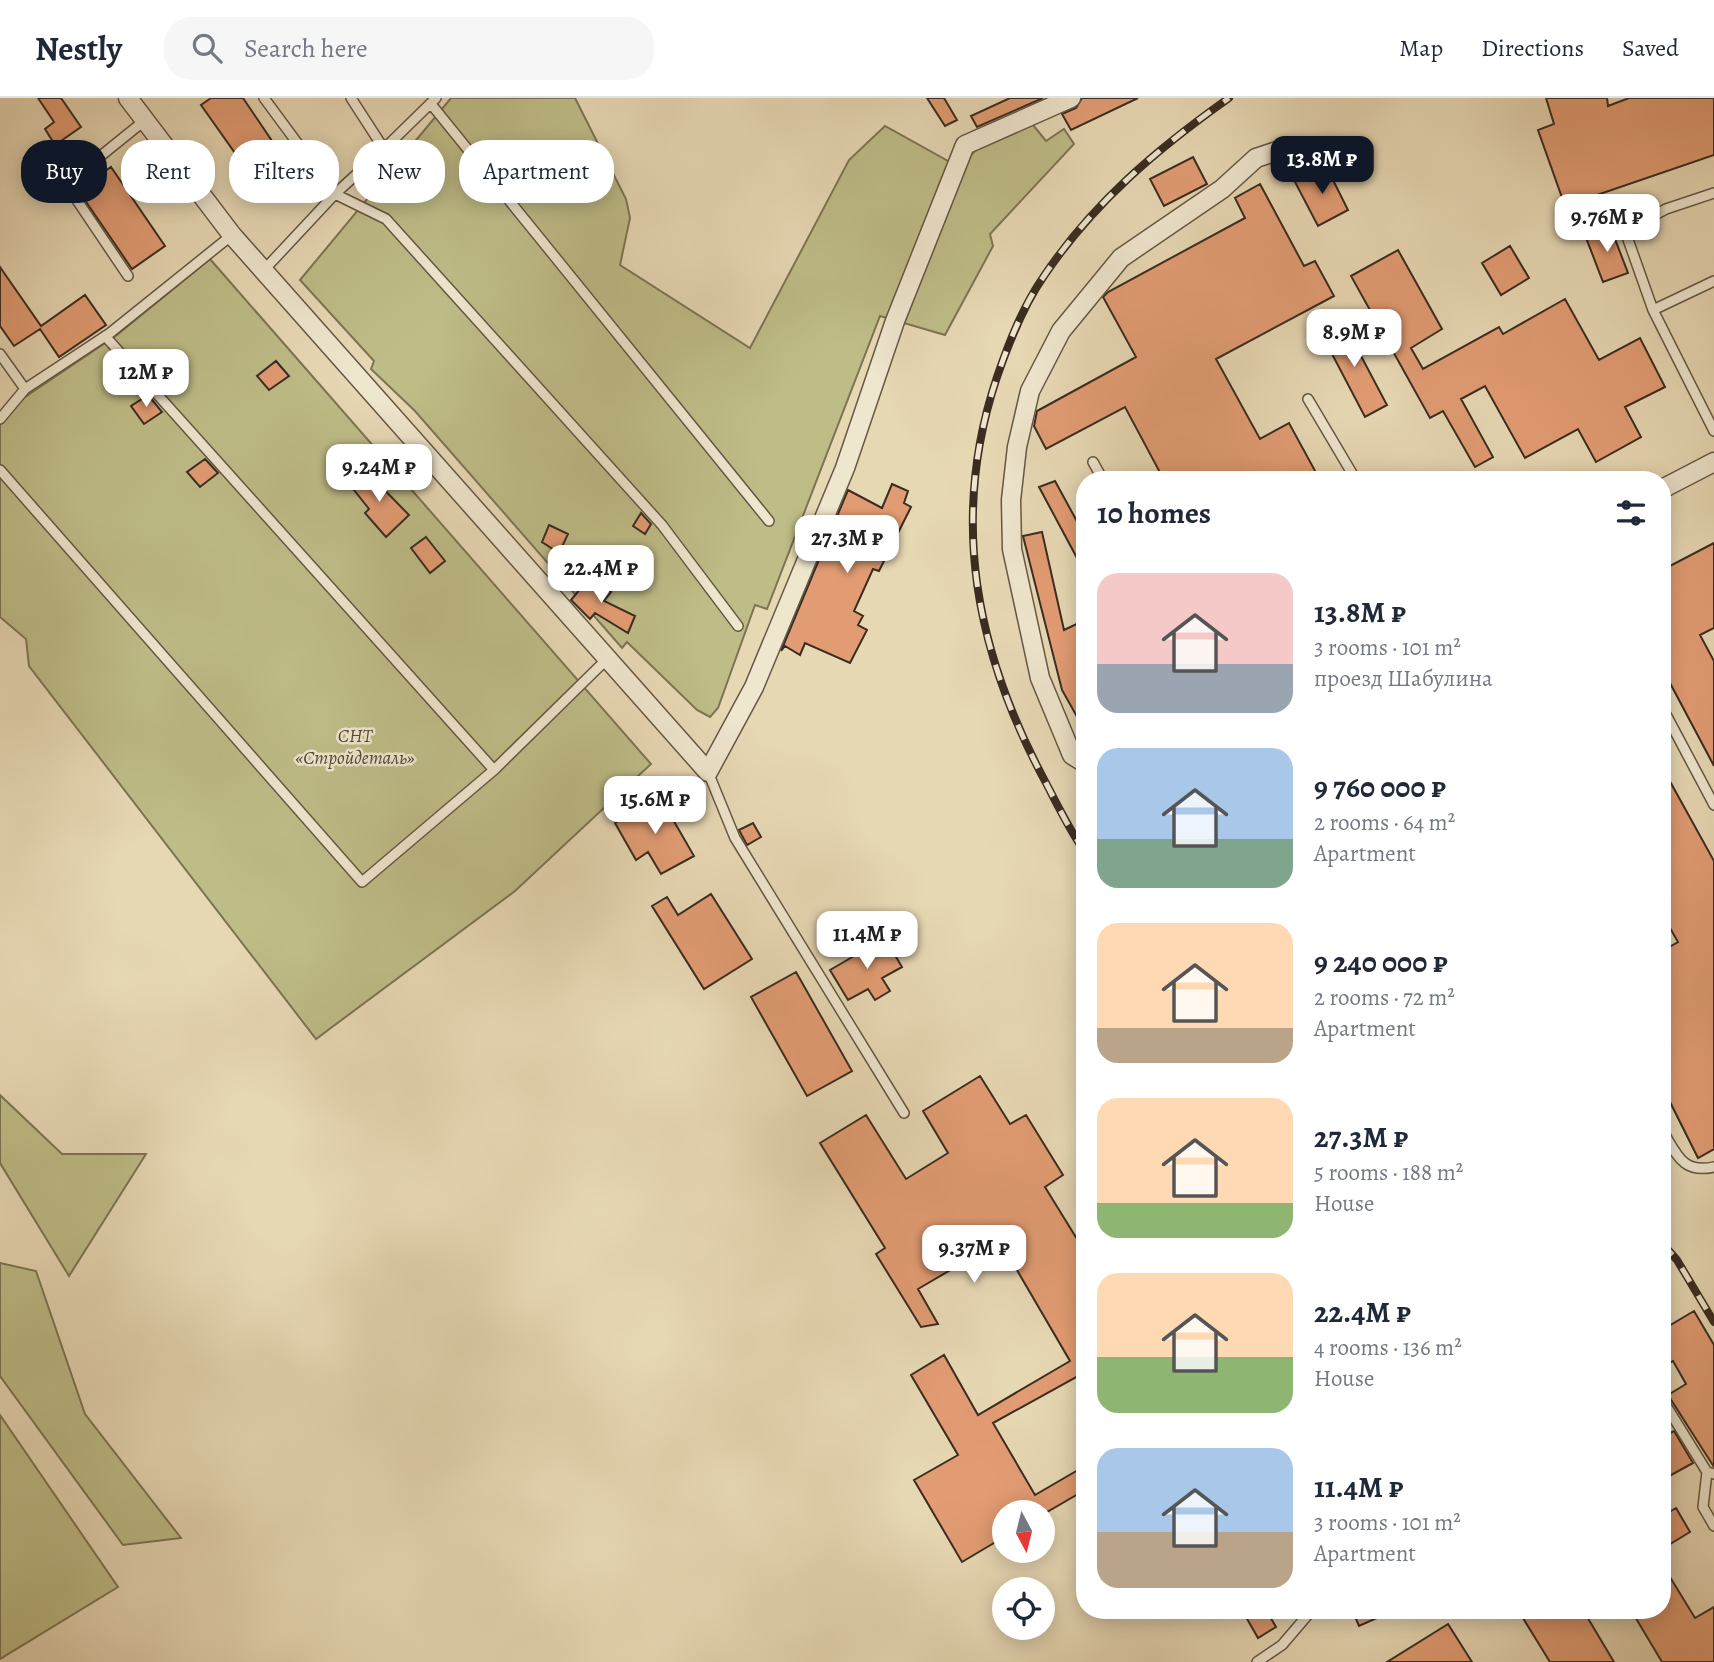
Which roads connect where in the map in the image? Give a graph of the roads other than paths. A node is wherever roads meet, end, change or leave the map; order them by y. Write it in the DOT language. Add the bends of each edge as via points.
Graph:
graph roads {
  1 [pos="128,98"];
  2 [pos="264,98"];
  3 [pos="351,98"];
  4 [pos="1071,98"];
  5 [pos="434,101"];
  6 [pos="144,121"];
  7 [pos="295,140"];
  8 [pos="378,140"];
  9 [pos="393,140"];
  10 [pos="1283,149"];
  11 [pos="353,177"];
  12 [pos="339,190"];
  13 [pos="1714,193"];
  14 [pos="339,196"];
  15 [pos="327,203"];
  16 [pos="232,235"];
  17 [pos="264,270"];
  18 [pos="128,276"];
  19 [pos="1714,281"];
  20 [pos="1653,310"];
  21 [pos="105,337"];
  22 [pos="0,354"];
  23 [pos="25,389"];
  24 [pos="1308,399"];
  25 [pos="0,419"];
  26 [pos="1714,431"];
  27 [pos="1093,462"];
  28 [pos="1714,462"];
  29 [pos="0,470"];
  30 [pos="1098,471"];
  31 [pos="1351,471"];
  32 [pos="1671,484"];
  33 [pos="769,520"];
  34 [pos="738,626"];
  35 [pos="608,658"];
  36 [pos="1671,724"];
  37 [pos="1076,757"];
  38 [pos="494,770"];
  39 [pos="708,772"];
  40 [pos="1714,805"];
  41 [pos="904,1112"];
  42 [pos="1671,1143"];
  43 [pos="1714,1167"];
  44 [pos="1671,1413"];
  45 [pos="1710,1473"];
  46 [pos="1714,1526"];
  47 [pos="1304,1619"];
  48 [pos="1257,1662"];
  1 -- 6 [label="street"];
  2 -- 7 [label="lane"];
  3 -- 8 [label="lane"];
  4 -- 39 [label="street" via="965,145 895,321 840,481 754,687"];
  5 -- 9 [label="lane"];
  5 -- 33 [label="lane"];
  6 -- 16 [label="street"];
  6 -- 18 [label="lane" via="66,184"];
  10 -- 37 [label="street" via="1256,158 1222,189 1121,258 1061,331 1030,391 1017,447 1012,549 1041,678"];
  11 -- 12 [label="lane"];
  13 -- 20 [label="lane" via="1666,209 1625,231"];
  14 -- 34 [label="lane" via="386,219 662,525"];
  15 -- 17 [label="lane"];
  16 -- 17 [label="street"];
  16 -- 21 [label="lane"];
  17 -- 35 [label="street"];
  19 -- 20 [label="lane"];
  20 -- 26 [label="lane"];
  21 -- 23 [label="lane"];
  21 -- 38 [label="lane"];
  22 -- 23 [label="lane"];
  23 -- 25 [label="lane"];
  24 -- 31 [label="lane"];
  27 -- 30 [label="lane"];
  28 -- 32 [label="street"];
  29 -- 38 [label="lane" via="362,883"];
  35 -- 38 [label="lane"];
  35 -- 39 [label="street"];
  36 -- 40 [label="lane"];
  39 -- 41 [label="lane" via="735,838"];
  42 -- 43 [label="lane" via="1688,1167"];
  44 -- 45 [label="lane"];
  45 -- 46 [label="lane" via="1703,1507"];
  47 -- 48 [label="lane" via="1282,1645"];
}
